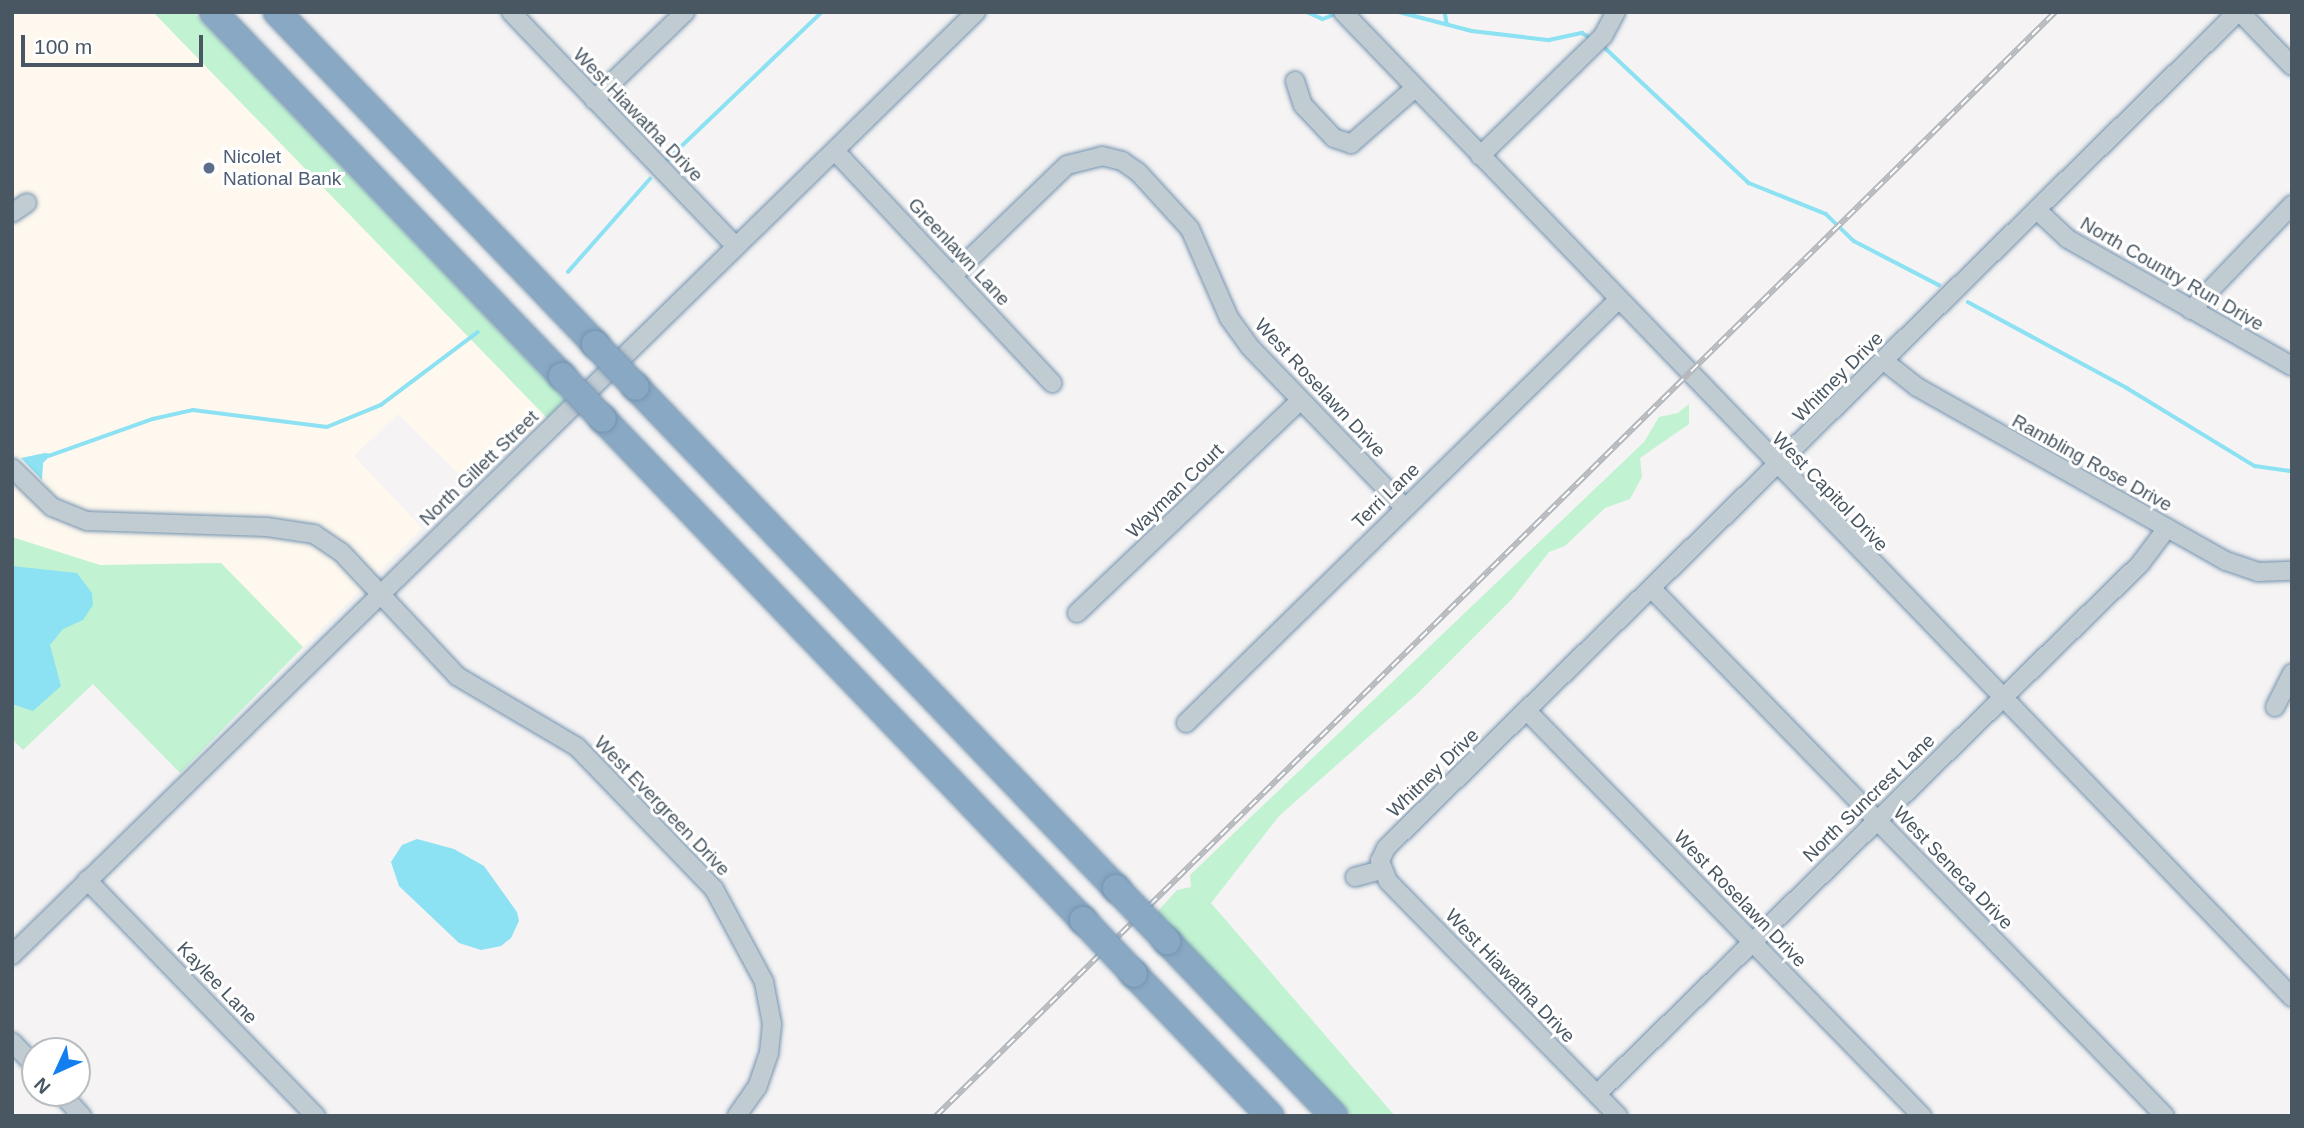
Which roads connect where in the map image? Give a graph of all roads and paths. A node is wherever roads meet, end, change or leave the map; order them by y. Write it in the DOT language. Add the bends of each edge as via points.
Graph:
graph roads {
  1 [pos="213,12"];
  2 [pos="278,12"];
  3 [pos="511,12"];
  4 [pos="685,12"];
  5 [pos="976,12"];
  6 [pos="1616,12"];
  7 [pos="2239,12"];
  8 [pos="1346,16"];
  9 [pos="2292,66"];
  10 [pos="1295,81"];
  11 [pos="1415,88"];
  12 [pos="594,100"];
  13 [pos="835,152"];
  14 [pos="1480,156"];
  15 [pos="2292,205"];
  16 [pos="2037,210"];
  17 [pos="736,247"];
  18 [pos="953,275"];
  19 [pos="1617,301"];
  20 [pos="2192,310"];
  21 [pos="1884,361"];
  22 [pos="2292,366"];
  23 [pos="1052,383"];
  24 [pos="1301,400"];
  25 [pos="1777,467"];
  26 [pos="12,468"];
  27 [pos="1404,507"];
  28 [pos="2167,528"];
  29 [pos="2292,571"];
  30 [pos="1652,589"];
  31 [pos="380,594"];
  32 [pos="1077,614"];
  33 [pos="2292,674"];
  34 [pos="2002,698"];
  35 [pos="2276,706"];
  36 [pos="1527,711"];
  37 [pos="1186,723"];
  38 [pos="1877,819"];
  39 [pos="1381,865"];
  40 [pos="1355,877"];
  41 [pos="87,880"];
  42 [pos="1752,941"];
  43 [pos="12,955"];
  44 [pos="2292,997"];
  45 [pos="1597,1094"];
  46 [pos="316,1116"];
  47 [pos="737,1116"];
  48 [pos="1270,1116"];
  49 [pos="1334,1116"];
  50 [pos="1618,1116"];
  51 [pos="1922,1116"];
  52 [pos="2165,1116"];
  1 -- 48 [label="highway, bridge"];
  2 -- 49 [label="highway, bridge"];
  3 -- 12 [label="street, West Hiawatha Drive"];
  4 -- 12 [label="street"];
  5 -- 13 [label="street, North Gillett Street"];
  6 -- 14 [label="street" via="1597,41"];
  7 -- 9 [label="street"];
  7 -- 16 [label="street, Whitney Drive"];
  8 -- 11 [label="street, West Capitol Drive"];
  10 -- 11 [label="street" via="1303,105 1334,138 1351,144"];
  11 -- 14 [label="street, West Capitol Drive"];
  12 -- 17 [label="street, West Hiawatha Drive"];
  13 -- 17 [label="street, North Gillett Street"];
  13 -- 18 [label="street, Greenlawn Lane"];
  14 -- 19 [label="street, West Capitol Drive"];
  15 -- 20 [label="street"];
  16 -- 20 [label="street, North Country Run Drive" via="2068,239"];
  16 -- 21 [label="street, Whitney Drive"];
  17 -- 31 [label="street, North Gillett Street"];
  18 -- 23 [label="street, Greenlawn Lane"];
  18 -- 24 [label="street, West Roselawn Drive" via="1067,165 1090,157 1112,158 1138,172 1182,219 1239,334"];
  19 -- 25 [label="street, West Capitol Drive"];
  19 -- 27 [label="street, Terri Lane"];
  20 -- 22 [label="street, North Country Run Drive"];
  21 -- 25 [label="street, Whitney Drive"];
  21 -- 28 [label="street, Rambling Rose Drive" via="1917,387"];
  24 -- 27 [label="street, West Roselawn Drive"];
  24 -- 32 [label="street, Wayman Court"];
  25 -- 30 [label="street, Whitney Drive"];
  25 -- 34 [label="street, West Capitol Drive"];
  26 -- 31 [label="street, West Evergreen Drive" via="52,507 87,521 267,527 314,534 341,552"];
  27 -- 37 [label="street, Terri Lane"];
  28 -- 29 [label="street, Rambling Rose Drive" via="2244,568"];
  28 -- 34 [label="street, North Suncrest Lane" via="2140,564"];
  30 -- 36 [label="street, Whitney Drive"];
  30 -- 38 [label="street, West Seneca Drive"];
  31 -- 41 [label="street, North Gillett Street"];
  31 -- 47 [label="street, West Evergreen Drive" via="457,676 577,747 714,889 764,982 772,1024 764,1072"];
  33 -- 35 [label="street"];
  34 -- 38 [label="street, North Suncrest Lane"];
  34 -- 44 [label="street, West Capitol Drive"];
  36 -- 39 [label="street, Whitney Drive" via="1392,841"];
  36 -- 42 [label="street, West Roselawn Drive"];
  38 -- 42 [label="street, North Suncrest Lane"];
  38 -- 52 [label="street, West Seneca Drive"];
  39 -- 40 [label="street"];
  39 -- 45 [label="street, West Hiawatha Drive" via="1394,887"];
  41 -- 43 [label="street, North Gillett Street"];
  41 -- 46 [label="street, Kaylee Lane"];
  42 -- 45 [label="street, North Suncrest Lane"];
  42 -- 51 [label="street, West Roselawn Drive"];
  45 -- 50 [label="street, West Hiawatha Drive"];
}
